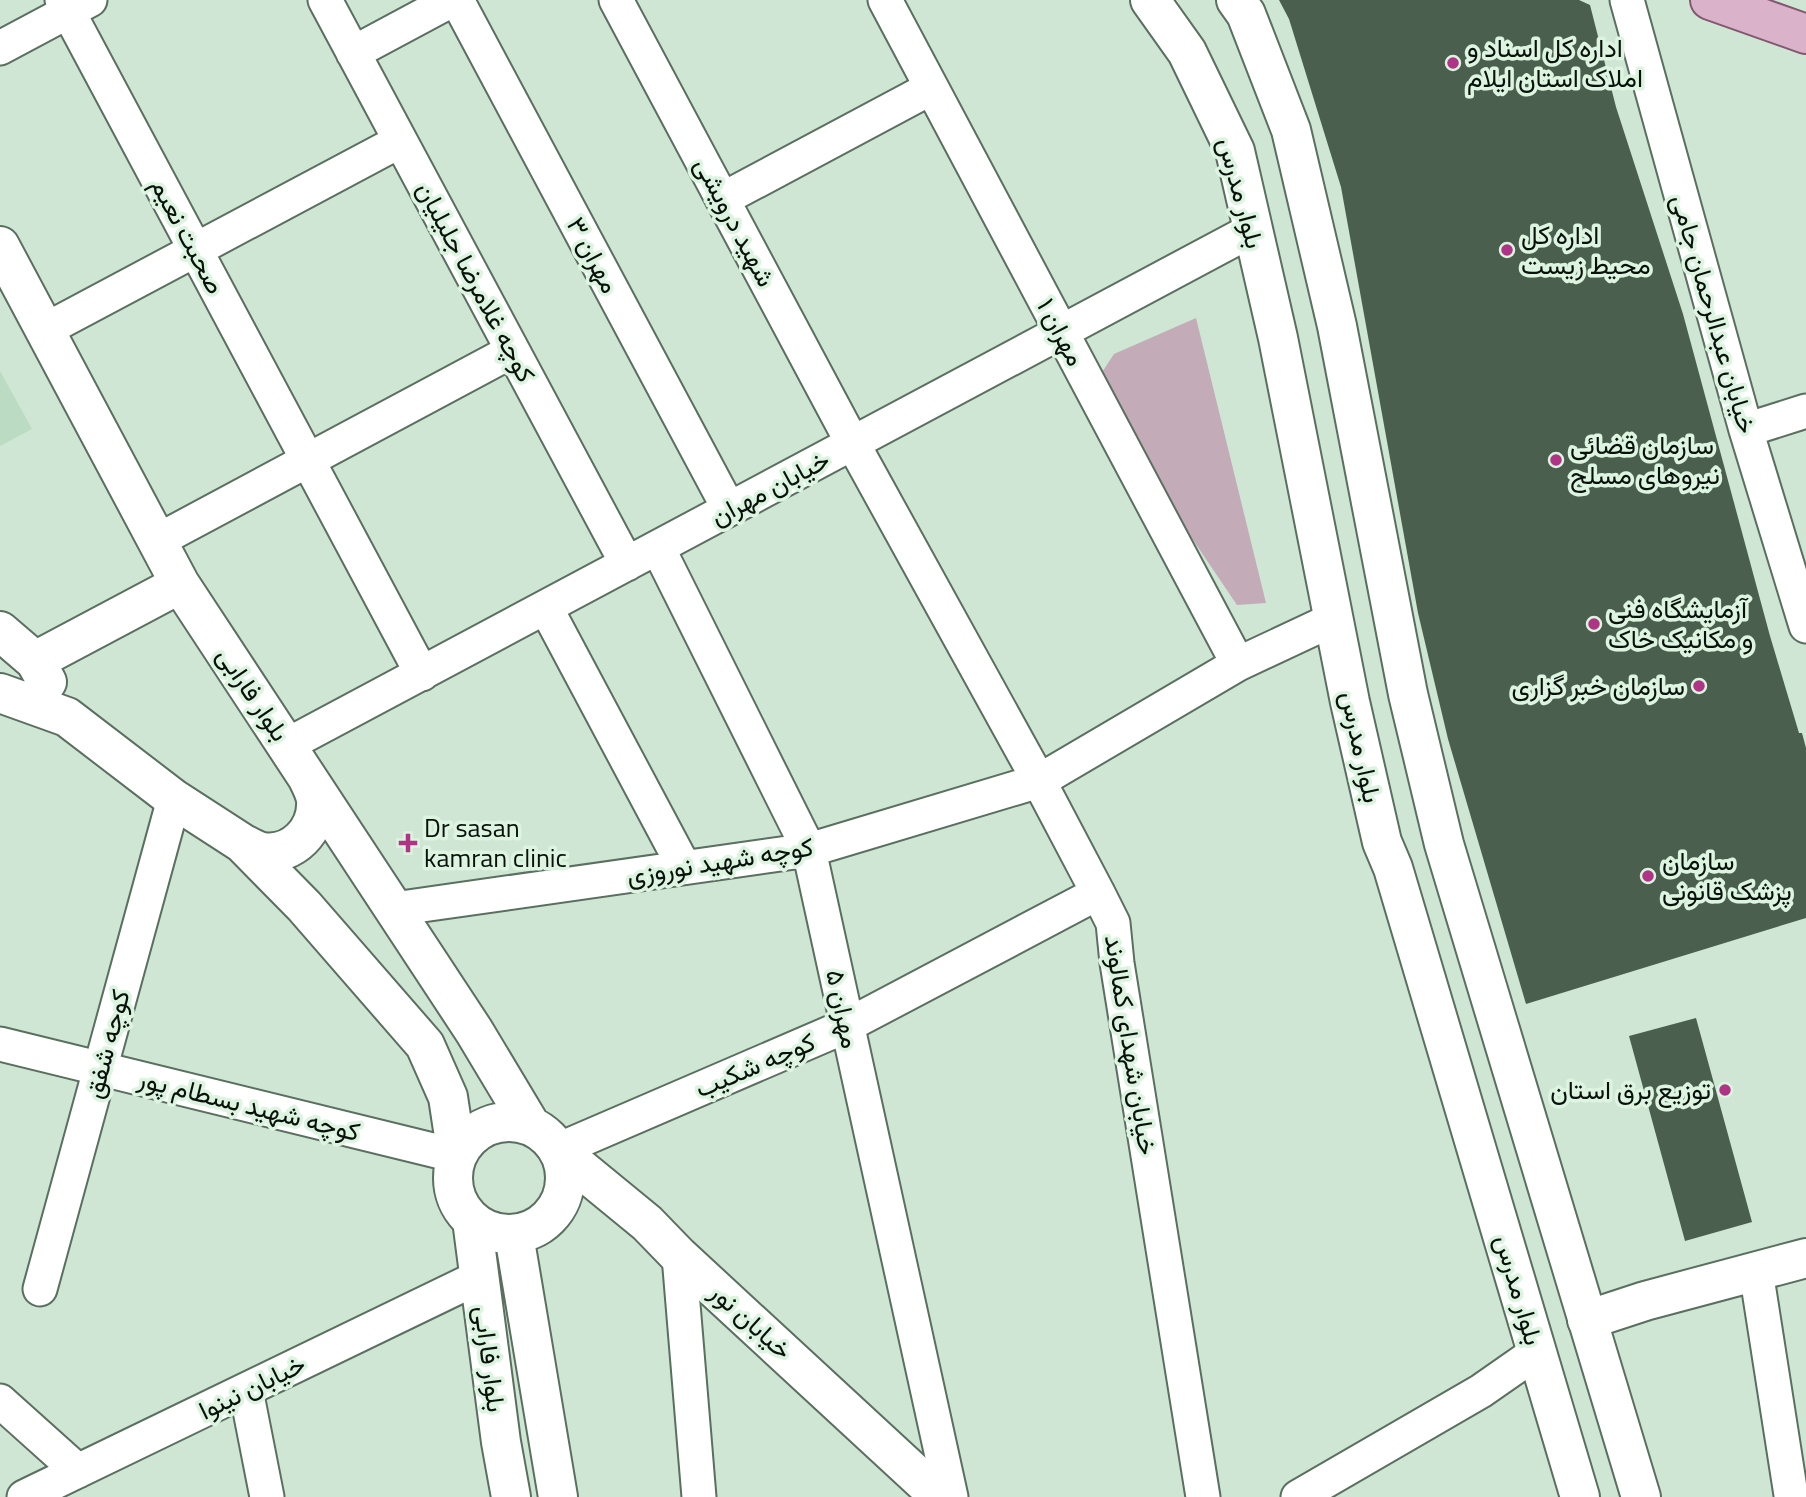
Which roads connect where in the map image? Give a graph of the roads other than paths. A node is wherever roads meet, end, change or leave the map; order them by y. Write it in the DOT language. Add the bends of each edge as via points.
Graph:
graph roads {
  1 [pos="325,0"];
  2 [pos="455,0"];
  3 [pos="616,0"];
  4 [pos="885,0"];
  5 [pos="1150,0"];
  6 [pos="1236,0"];
  7 [pos="1627,0"];
  8 [pos="1710,0"];
  9 [pos="74,4"];
  10 [pos="1806,34"];
  11 [pos="0,48"];
  12 [pos="354,53"];
  13 [pos="931,88"];
  14 [pos="400,141"];
  15 [pos="723,200"];
  16 [pos="1252,230"];
  17 [pos="0,246"];
  18 [pos="196,250"];
  19 [pos="45,330"];
  20 [pos="1061,332"];
  21 [pos="513,351"];
  22 [pos="1806,411"];
  23 [pos="1746,430"];
  24 [pos="853,443"];
  25 [pos="308,460"];
  26 [pos="729,509"];
  27 [pos="157,541"];
  28 [pos="658,548"];
  29 [pos="627,565"];
  30 [pos="180,584"];
  31 [pos="546,608"];
  32 [pos="1334,619"];
  33 [pos="1806,626"];
  34 [pos="0,631"];
  35 [pos="35,661"];
  36 [pos="1238,664"];
  37 [pos="422,674"];
  38 [pos="0,693"];
  39 [pos="67,718"];
  40 [pos="287,745"];
  41 [pos="307,777"];
  42 [pos="1039,780"];
  43 [pos="174,799"];
  44 [pos="242,843"];
  45 [pos="809,850"];
  46 [pos="684,867"];
  47 [pos="1098,893"];
  48 [pos="394,909"];
  49 [pos="846,1026"];
  50 [pos="0,1044"];
  51 [pos="100,1069"];
  52 [pos="545,1138"];
  53 [pos="457,1156"];
  54 [pos="472,1220"];
  55 [pos="514,1235"];
  56 [pos="679,1256"];
  57 [pos="1806,1258"];
  58 [pos="1756,1271"];
  59 [pos="480,1277"];
  60 [pos="40,1289"];
  61 [pos="1587,1321"];
  62 [pos="1537,1352"];
  63 [pos="246,1390"];
  64 [pos="0,1401"];
  65 [pos="547,1434"];
  66 [pos="501,1441"];
  67 [pos="78,1471"];
  68 [pos="1791,1495"];
  69 [pos="24,1497"];
  70 [pos="267,1497"];
  71 [pos="511,1497"];
  72 [pos="558,1497"];
  73 [pos="699,1497"];
  74 [pos="940,1497"];
  75 [pos="951,1497"];
  76 [pos="1203,1497"];
  77 [pos="1298,1497"];
  78 [pos="1580,1497"];
  79 [pos="1641,1497"];
  1 -- 12 [label="street, کوچه غلامرضا جلیلیان"];
  2 -- 12 [label="street"];
  2 -- 26 [label="street, مهران ۳"];
  3 -- 15 [label="street, شهید درویشی"];
  4 -- 13 [label="street, مهران ۱"];
  5 -- 16 [label="street, بلوار مدرس" via="1187,52 1235,151"];
  6 -- 61 [label="street" via="1246,14 1291,130 1338,326 1408,694 1444,845"];
  7 -- 23 [label="street, خیابان عبدالرحمان جامی"];
  8 -- 10 [label="main road"];
  9 -- 11 [label="street"];
  9 -- 18 [label="street, صحبت نعیم"];
  12 -- 14 [label="street, کوچه غلامرضا جلیلیان"];
  13 -- 15 [label="street"];
  13 -- 20 [label="street, مهران ۱"];
  14 -- 18 [label="street"];
  14 -- 21 [label="street, کوچه غلامرضا جلیلیان"];
  15 -- 24 [label="street, شهید درویشی"];
  16 -- 20 [label="street, خیابان مهران"];
  16 -- 32 [label="street, بلوار مدرس"];
  17 -- 19 [label="street, بلوار فارابی"];
  18 -- 19 [label="street"];
  18 -- 25 [label="street, صحبت نعیم"];
  19 -- 27 [label="street, بلوار فارابی"];
  20 -- 24 [label="street, خیابان مهران"];
  20 -- 36 [label="street, مهران ۱"];
  21 -- 25 [label="street"];
  21 -- 29 [label="street, کوچه غلامرضا جلیلیان"];
  22 -- 23 [label="street"];
  23 -- 33 [label="street, خیابان عبدالرحمان جامی"];
  24 -- 26 [label="street, خیابان مهران"];
  24 -- 42 [label="street, خیابان شهدای کمالوند"];
  25 -- 27 [label="street"];
  25 -- 37 [label="street, صحبت نعیم"];
  26 -- 28 [label="street, خیابان مهران"];
  27 -- 30 [label="street, بلوار فارابی"];
  28 -- 29 [label="street, خیابان مهران"];
  28 -- 45 [label="street, مهران ۵"];
  29 -- 31 [label="street, خیابان مهران"];
  30 -- 35 [label="street"];
  30 -- 40 [label="street, بلوار فارابی"];
  31 -- 37 [label="street, خیابان مهران"];
  31 -- 46 [label="street"];
  32 -- 36 [label="street, کوچه شهید نوروزی"];
  32 -- 62 [label="street, بلوار مدرس" via="1382,842 1394,868"];
  34 -- 35 [label="street"];
  35 -- 39 [label="street"];
  36 -- 42 [label="street, کوچه شهید نوروزی"];
  37 -- 40 [label="street, خیابان مهران"];
  38 -- 39 [label="street"];
  39 -- 43 [label="street"];
  40 -- 41 [label="street, بلوار فارابی"];
  41 -- 44 [label="street" via="316,798 314,820 303,839 284,850 262,852"];
  41 -- 48 [label="street, بلوار فارابی"];
  42 -- 45 [label="street, کوچه شهید نوروزی"];
  42 -- 47 [label="street, خیابان شهدای کمالوند"];
  43 -- 44 [label="street"];
  43 -- 51 [label="street, کوچه شفق"];
  44 -- 53 [label="street" via="304,906 425,1045 448,1097"];
  45 -- 46 [label="street, کوچه شهید نوروزی"];
  45 -- 49 [label="street, مهران ۵"];
  46 -- 48 [label="street, کوچه شهید نوروزی"];
  47 -- 49 [label="street, کوچه شکیب"];
  47 -- 76 [label="street, خیابان شهدای کمالوند" via="1113,923"];
  48 -- 52 [label="street, بلوار فارابی"];
  49 -- 52 [label="street, کوچه شکیب"];
  49 -- 75 [label="street, مهران ۵"];
  50 -- 51 [label="street, کوچه شهید بسطام پور"];
  51 -- 53 [label="street, کوچه شهید بسطام پور"];
  51 -- 60 [label="street, کوچه شفق"];
  52 -- 53 [label="street" via="514,1122 496,1124 467,1141"];
  52 -- 55 [label="street" via="565,1168 559,1205 540,1225"];
  52 -- 56 [label="street, خیابان نور" via="647,1223"];
  53 -- 54 [label="street" via="454,1191"];
  54 -- 55 [label="street" via="484,1229"];
  54 -- 59 [label="street, بلوار فارابی"];
  55 -- 65 [label="street, بلوار فارابی"];
  56 -- 73 [label="street"];
  56 -- 74 [label="street, خیابان نور"];
  57 -- 58 [label="street"];
  58 -- 61 [label="street"];
  58 -- 68 [label="street"];
  59 -- 63 [label="street, خیابان نینوا"];
  59 -- 66 [label="street, بلوار فارابی"];
  61 -- 62 [label="street"];
  61 -- 79 [label="street"];
  62 -- 77 [label="street" via="1481,1391"];
  62 -- 78 [label="street, بلوار مدرس"];
  63 -- 67 [label="street, خیابان نینوا"];
  63 -- 70 [label="street"];
  64 -- 67 [label="street"];
  65 -- 66 [label="street"];
  65 -- 72 [label="street, بلوار فارابی"];
  66 -- 71 [label="street, بلوار فارابی"];
  67 -- 69 [label="street, خیابان نینوا"];
}
